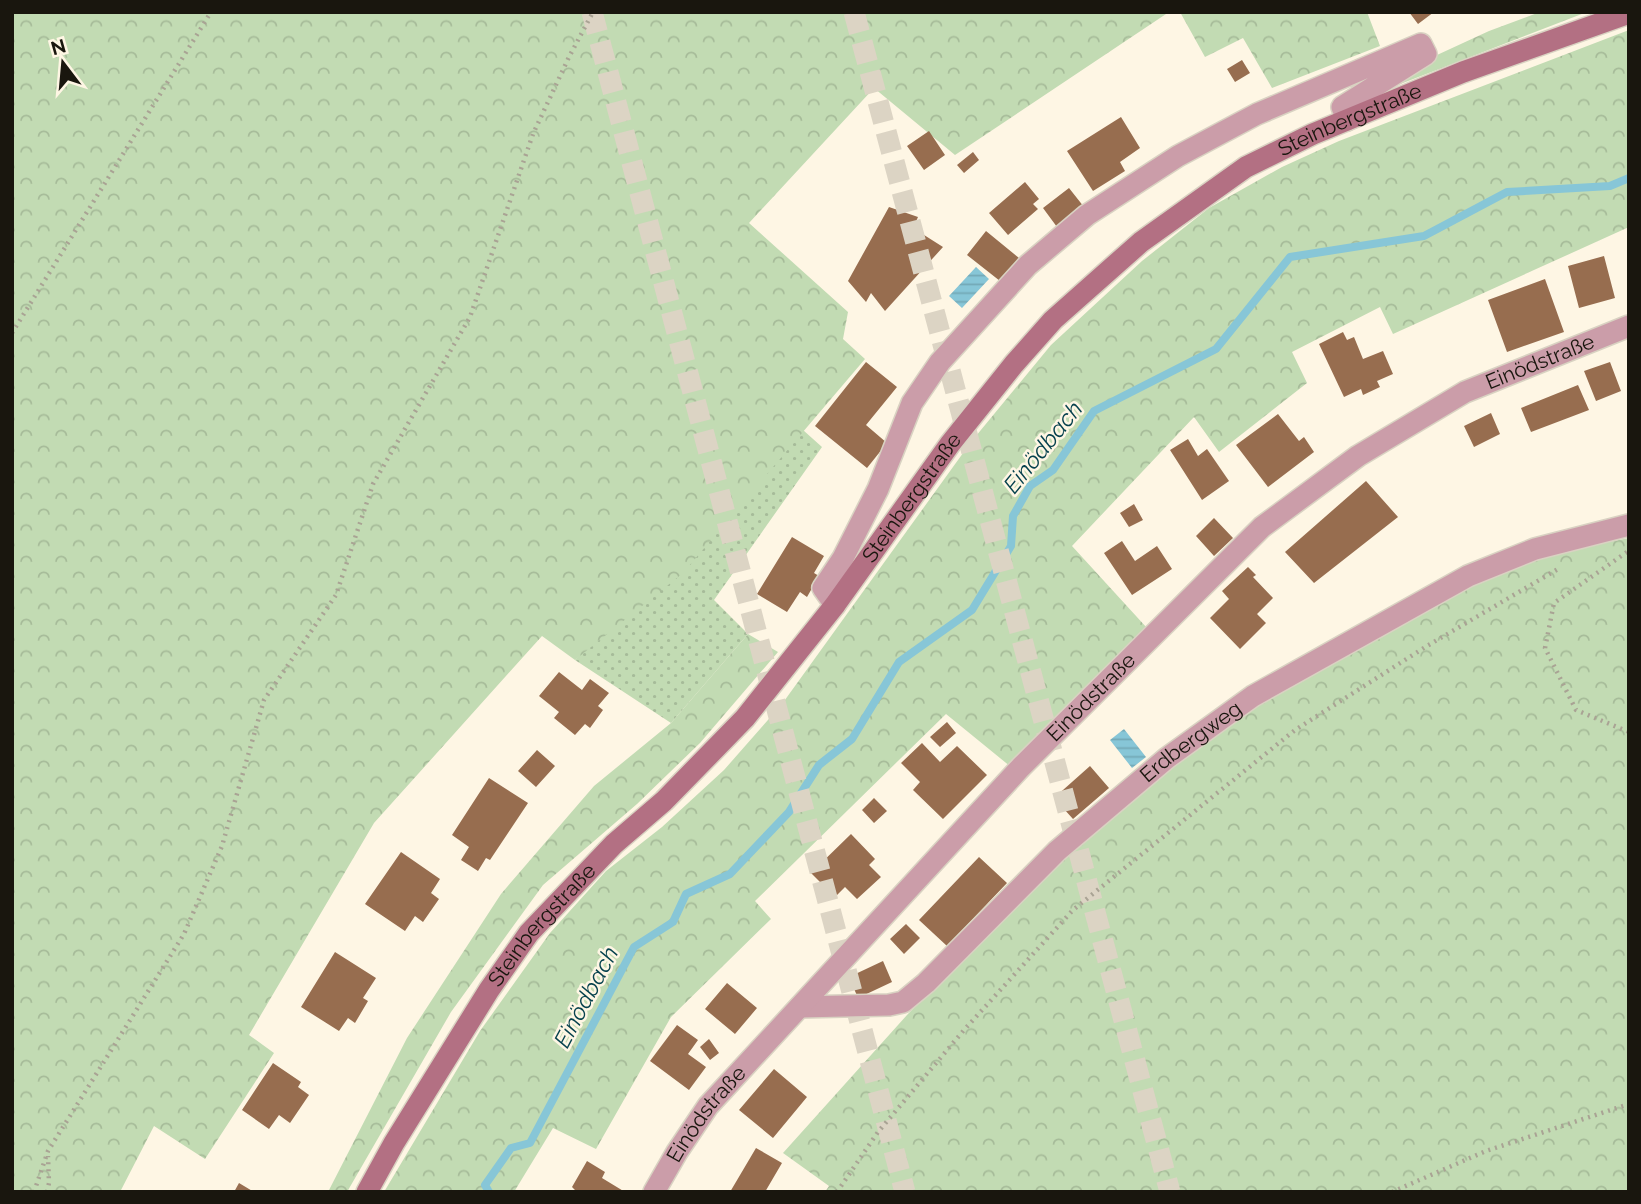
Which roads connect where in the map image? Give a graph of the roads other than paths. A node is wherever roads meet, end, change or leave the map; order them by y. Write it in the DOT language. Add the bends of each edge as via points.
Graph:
graph roads {
  1 [pos="1629,13"];
  2 [pos="1347,120"];
  3 [pos="1629,326"];
  4 [pos="1629,525"];
  5 [pos="835,605"];
  6 [pos="800,1007"];
  7 [pos="368,1192"];
  8 [pos="654,1192"];
  1 -- 2 [label="main road, Steinbergstraße" via="1463,72"];
  2 -- 5 [label="main road, Steinbergstraße" via="1246,167 1141,242 1053,320 950,444"];
  2 -- 5 [label="street" via="1342,107 1426,54 1421,44 1257,114 1178,156 1087,215 1028,265 940,362 912,403 877,489 823,588"];
  3 -- 6 [label="street, Einödstraße" via="1465,392 1358,456 1262,527 1021,767"];
  4 -- 6 [label="street, Erdbergweg" via="1535,549 1468,576 1253,696 1167,758 1057,851 904,1002"];
  5 -- 7 [label="main road, Steinbergstraße" via="745,718 529,933 481,1002"];
  6 -- 8 [label="street, Einödstraße" via="708,1106"];
}
